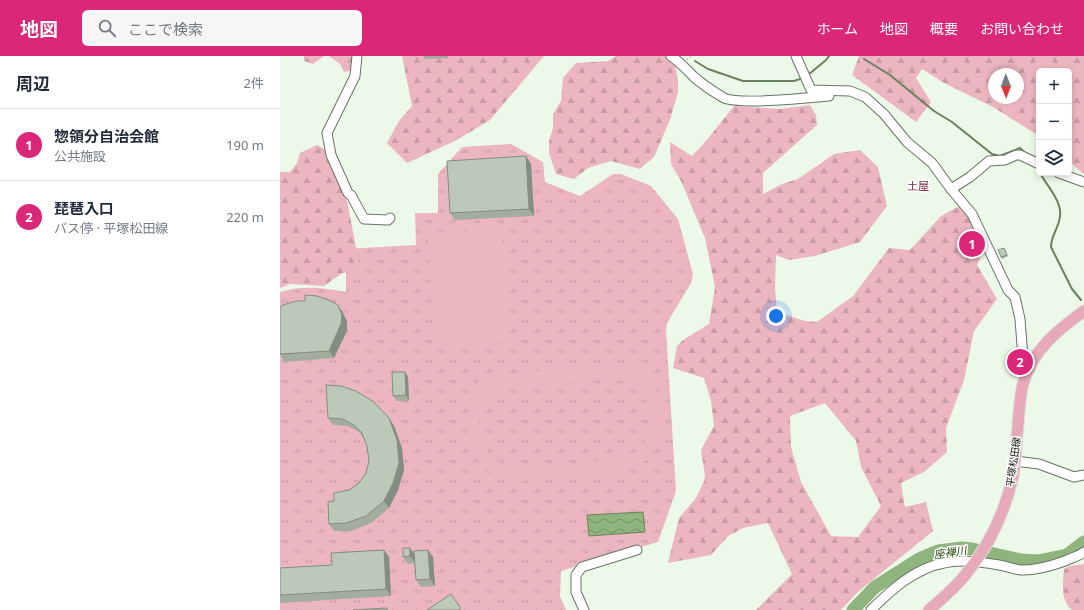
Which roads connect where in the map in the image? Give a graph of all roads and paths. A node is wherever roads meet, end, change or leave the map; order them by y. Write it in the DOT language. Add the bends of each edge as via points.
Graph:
graph roads {
  1 [pos="357,56"];
  2 [pos="671,56"];
  3 [pos="796,56"];
  4 [pos="860,94"];
  5 [pos="1036,163"];
  6 [pos="1067,176"];
  7 [pos="1084,182"];
  8 [pos="950,189"];
  9 [pos="390,218"];
  10 [pos="1083,314"];
  11 [pos="1030,366"];
  12 [pos="1015,461"];
  13 [pos="1084,475"];
  14 [pos="637,550"];
  15 [pos="1084,552"];
  16 [pos="976,562"];
  17 [pos="584,610"];
  18 [pos="871,610"];
  19 [pos="929,610"];
  1 -- 9 [label="street" via="355,76 327,133 331,155 348,193 364,219"];
  2 -- 4 [label="street" via="695,77 732,100 759,101"];
  3 -- 4 [label="street" via="811,90 850,91"];
  4 -- 8 [label="street" via="884,114 908,142 932,163"];
  5 -- 8 [label="street" via="1020,155 1005,160 989,161"];
  6 -- 7 [label="street"];
  8 -- 11 [label="street" via="972,214 1008,290 1015,298 1020,319 1023,358"];
  10 -- 11 [label="main road, 平塚松田線" via="1064,325 1046,342"];
  11 -- 12 [label="main road, 平塚松田線" via="1020,399"];
  12 -- 13 [label="street" via="1039,464 1074,477"];
  12 -- 16 [label="main road, 平塚松田線" via="1013,479 999,521"];
  14 -- 17 [label="street" via="582,567 576,575 576,592"];
  15 -- 16 [label="street" via="1056,564 1034,569 1020,570"];
  16 -- 18 [label="street" via="956,561 928,568 910,577"];
  16 -- 19 [label="main road, 平塚松田線" via="953,589"];
}
